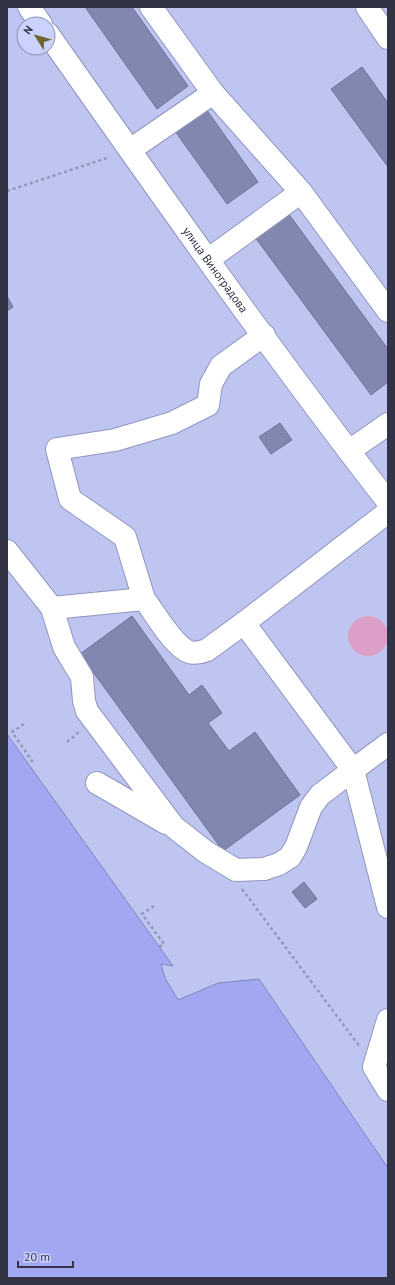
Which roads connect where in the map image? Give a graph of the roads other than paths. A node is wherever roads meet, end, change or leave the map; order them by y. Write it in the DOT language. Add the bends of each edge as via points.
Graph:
graph roads {
  1 [pos="29,7"];
  2 [pos="151,7"];
  3 [pos="367,7"];
  4 [pos="35,16"];
  5 [pos="388,38"];
  6 [pos="56,45"];
  7 [pos="213,93"];
  8 [pos="130,150"];
  9 [pos="301,192"];
  10 [pos="209,259"];
  11 [pos="388,312"];
  12 [pos="264,335"];
  13 [pos="388,424"];
  14 [pos="349,452"];
  15 [pos="388,502"];
  16 [pos="388,512"];
  17 [pos="7,551"];
  18 [pos="144,599"];
  19 [pos="52,608"];
  20 [pos="244,623"];
  21 [pos="388,744"];
  22 [pos="353,770"];
  23 [pos="97,783"];
  24 [pos="174,827"];
  25 [pos="388,907"];
  26 [pos="388,1020"];
  27 [pos="388,1090"];
  1 -- 4 [label="main road"];
  2 -- 7 [label="main road"];
  3 -- 5 [label="main road"];
  6 -- 8 [label="main road, улица Виноградова"];
  7 -- 8 [label="main road"];
  7 -- 9 [label="main road"];
  8 -- 10 [label="main road, улица Виноградова"];
  9 -- 10 [label="main road"];
  9 -- 11 [label="main road"];
  10 -- 12 [label="main road, улица Виноградова"];
  12 -- 14 [label="main road, улица Виноградова"];
  12 -- 18 [label="main road" via="221,366 211,384 208,405 172,423 114,440 57,449 70,499 125,537"];
  13 -- 14 [label="main road"];
  14 -- 15 [label="main road, улица Виноградова"];
  16 -- 20 [label="main road"];
  17 -- 19 [label="main road"];
  18 -- 19 [label="main road"];
  18 -- 20 [label="main road" via="180,647 190,653 207,650"];
  19 -- 24 [label="main road" via="64,647 82,677 84,701 88,711"];
  20 -- 22 [label="main road"];
  21 -- 22 [label="main road"];
  22 -- 24 [label="main road" via="320,795 311,807 296,847 290,857 279,864 251,870 236,870 206,852"];
  22 -- 25 [label="main road"];
  23 -- 24 [label="main road"];
  26 -- 27 [label="main road" via="374,1067"];
}
